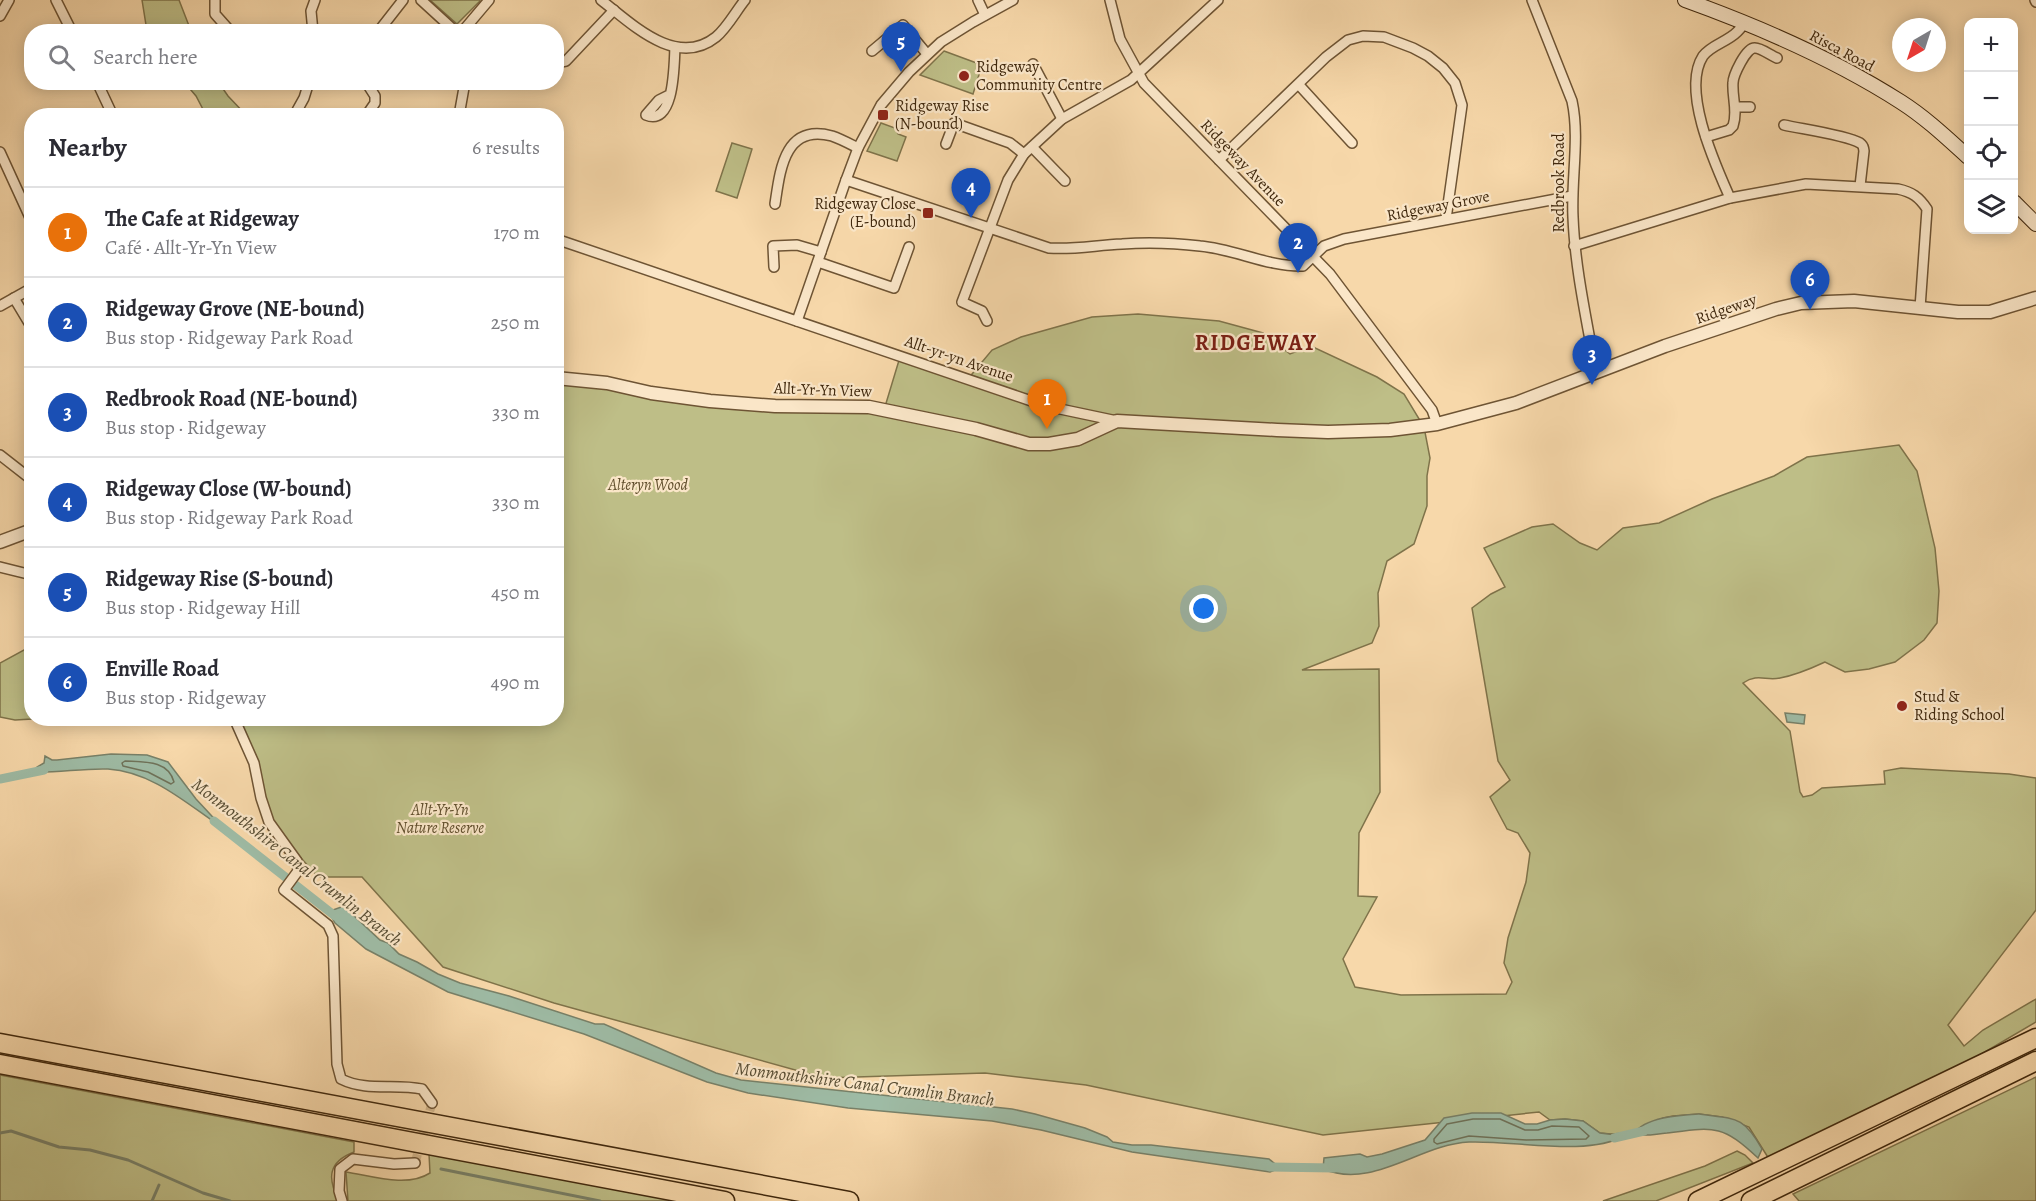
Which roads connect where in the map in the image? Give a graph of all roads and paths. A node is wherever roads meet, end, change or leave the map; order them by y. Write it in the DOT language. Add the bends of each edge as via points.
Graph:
graph roads {
  1 [pos="9,0"];
  2 [pos="56,0"];
  3 [pos="215,0"];
  4 [pos="315,0"];
  5 [pos="403,0"];
  6 [pos="421,0"];
  7 [pos="489,0"];
  8 [pos="601,0"];
  9 [pos="745,0"];
  10 [pos="978,0"];
  11 [pos="1013,0"];
  12 [pos="1110,0"];
  13 [pos="1218,0"];
  14 [pos="1532,0"];
  15 [pos="1685,0"];
  16 [pos="614,10"];
  17 [pos="985,15"];
  18 [pos="0,16"];
  19 [pos="1746,22"];
  20 [pos="68,24"];
  21 [pos="224,24"];
  22 [pos="312,24"];
  23 [pos="384,24"];
  24 [pos="447,24"];
  25 [pos="469,24"];
  26 [pos="675,47"];
  27 [pos="872,51"];
  28 [pos="927,54"];
  29 [pos="1777,58"];
  30 [pos="564,61"];
  31 [pos="1033,64"];
  32 [pos="1137,73"];
  33 [pos="1299,85"];
  34 [pos="101,90"];
  35 [pos="306,90"];
  36 [pos="371,90"];
  37 [pos="464,90"];
  38 [pos="669,95"];
  39 [pos="1736,107"];
  40 [pos="109,108"];
  41 [pos="298,108"];
  42 [pos="372,108"];
  43 [pos="460,108"];
  44 [pos="1750,108"];
  45 [pos="1062,119"];
  46 [pos="1784,125"];
  47 [pos="1706,137"];
  48 [pos="1352,143"];
  49 [pos="946,144"];
  50 [pos="1032,147"];
  51 [pos="858,148"];
  52 [pos="0,152"];
  53 [pos="1024,154"];
  54 [pos="1964,154"];
  55 [pos="1219,160"];
  56 [pos="846,180"];
  57 [pos="1065,181"];
  58 [pos="1860,186"];
  59 [pos="1572,196"];
  60 [pos="1730,198"];
  61 [pos="24,204"];
  62 [pos="775,204"];
  63 [pos="2018,207"];
  64 [pos="1446,219"];
  65 [pos="2036,224"];
  66 [pos="989,229"];
  67 [pos="564,242"];
  68 [pos="1574,246"];
  69 [pos="909,247"];
  70 [pos="1314,256"];
  71 [pos="820,257"];
  72 [pos="774,267"];
  73 [pos="24,293"];
  74 [pos="14,298"];
  75 [pos="2036,298"];
  76 [pos="0,306"];
  77 [pos="1920,308"];
  78 [pos="24,315"];
  79 [pos="797,321"];
  80 [pos="987,321"];
  81 [pos="1596,373"];
  82 [pos="564,379"];
  83 [pos="1117,421"];
  84 [pos="1437,424"];
  85 [pos="0,454"];
  86 [pos="24,474"];
  87 [pos="24,534"];
  88 [pos="0,542"];
  89 [pos="0,567"];
  90 [pos="24,573"];
  91 [pos="238,726"];
  92 [pos="2036,1031"];
  93 [pos="2036,1038"];
  94 [pos="0,1043"];
  95 [pos="2036,1061"];
  96 [pos="0,1064"];
  97 [pos="1971,1070"];
  98 [pos="432,1103"];
  99 [pos="415,1163"];
  100 [pos="342,1201"];
  101 [pos="725,1201"];
  102 [pos="849,1201"];
  103 [pos="1698,1201"];
  104 [pos="1751,1201"];
  1 -- 18 [label="street"];
  2 -- 20 [label="street"];
  3 -- 21 [label="street" via="215,14"];
  4 -- 22 [label="street"];
  5 -- 23 [label="street"];
  6 -- 24 [label="street"];
  7 -- 25 [label="street"];
  8 -- 16 [label="street"];
  9 -- 26 [label="street" via="716,37 701,45"];
  10 -- 17 [label="street"];
  11 -- 17 [label="street"];
  12 -- 32 [label="street, Ridgeway Avenue" via="1120,39"];
  13 -- 32 [label="street"];
  14 -- 59 [label="street, Redbrook Road" via="1572,101"];
  15 -- 19 [label="main road, Risca Road"];
  16 -- 26 [label="street" via="654,40"];
  16 -- 30 [label="street"];
  17 -- 28 [label="street"];
  19 -- 47 [label="street" via="1737,33 1712,47 1696,71 1695,93"];
  19 -- 54 [label="main road, Risca Road" via="1902,103"];
  26 -- 38 [label="street"];
  27 -- 28 [label="street" via="903,25"];
  28 -- 51 [label="street" via="881,105"];
  29 -- 39 [label="street" via="1750,48 1732,82"];
  31 -- 45 [label="street"];
  32 -- 45 [label="street"];
  32 -- 55 [label="street, Ridgeway Avenue"];
  33 -- 48 [label="street"];
  33 -- 55 [label="street"];
  33 -- 64 [label="street" via="1348,40 1364,36 1384,37 1413,48 1443,68 1455,83 1462,105"];
  34 -- 40 [label="street"];
  35 -- 41 [label="street"];
  36 -- 42 [label="street" via="375,96"];
  37 -- 43 [label="street"];
  39 -- 44 [label="street"];
  39 -- 47 [label="street" via="1733,126"];
  45 -- 50 [label="street"];
  46 -- 58 [label="street" via="1830,134 1863,146"];
  47 -- 60 [label="street"];
  49 -- 53 [label="street" via="954,123 1010,143"];
  50 -- 53 [label="street"];
  50 -- 57 [label="street"];
  51 -- 56 [label="street"];
  51 -- 62 [label="street" via="833,136 806,135 786,155"];
  52 -- 61 [label="street"];
  53 -- 66 [label="street" via="1008,180"];
  55 -- 70 [label="street, Ridgeway Avenue"];
  56 -- 66 [label="street, Ridgeway Grove"];
  56 -- 71 [label="street"];
  58 -- 60 [label="street" via="1806,184"];
  58 -- 77 [label="street" via="1911,191 1927,209"];
  59 -- 64 [label="street, Ridgeway Grove"];
  59 -- 68 [label="street, Redbrook Road"];
  60 -- 68 [label="street"];
  63 -- 65 [label="main road"];
  64 -- 70 [label="street, Ridgeway Grove" via="1344,239 1324,246"];
  66 -- 70 [label="street, Ridgeway Grove" via="1049,248 1157,242 1203,246 1288,266 1303,266"];
  66 -- 80 [label="street" via="962,302 982,311"];
  67 -- 79 [label="street, Allt-yr-yn Avenue"];
  68 -- 81 [label="street, Redbrook Road"];
  69 -- 71 [label="street" via="894,288"];
  70 -- 84 [label="street, Ridgeway Avenue" via="1425,400"];
  71 -- 72 [label="street" via="797,245 773,246"];
  71 -- 79 [label="street"];
  73 -- 74 [label="street"];
  74 -- 76 [label="street"];
  74 -- 78 [label="street"];
  75 -- 77 [label="street, Ridgeway" via="1990,312"];
  77 -- 81 [label="street, Ridgeway" via="1854,301 1801,303 1665,346"];
  79 -- 83 [label="street, Allt-yr-yn Avenue" via="1046,406"];
  81 -- 84 [label="street, Ridgeway" via="1516,403"];
  82 -- 83 [label="street, Allt-Yr-Yn View" via="710,401 869,407 1029,444 1078,439"];
  83 -- 84 [label="street, Allt-yr-yn Avenue" via="1328,432"];
  85 -- 86 [label="street"];
  87 -- 88 [label="street"];
  89 -- 90 [label="street"];
  91 -- 98 [label="street" via="254,763 269,822 297,861 298,871 284,890 328,925 333,936 336,1064 341,1079 363,1086 404,1085 422,1089"];
  92 -- 97 [label="highway"];
  93 -- 97 [label="highway"];
  94 -- 102 [label="highway"];
  95 -- 104 [label="highway"];
  96 -- 101 [label="highway"];
  97 -- 103 [label="highway"];
  99 -- 100 [label="street" via="353,1159 340,1169"];
}
